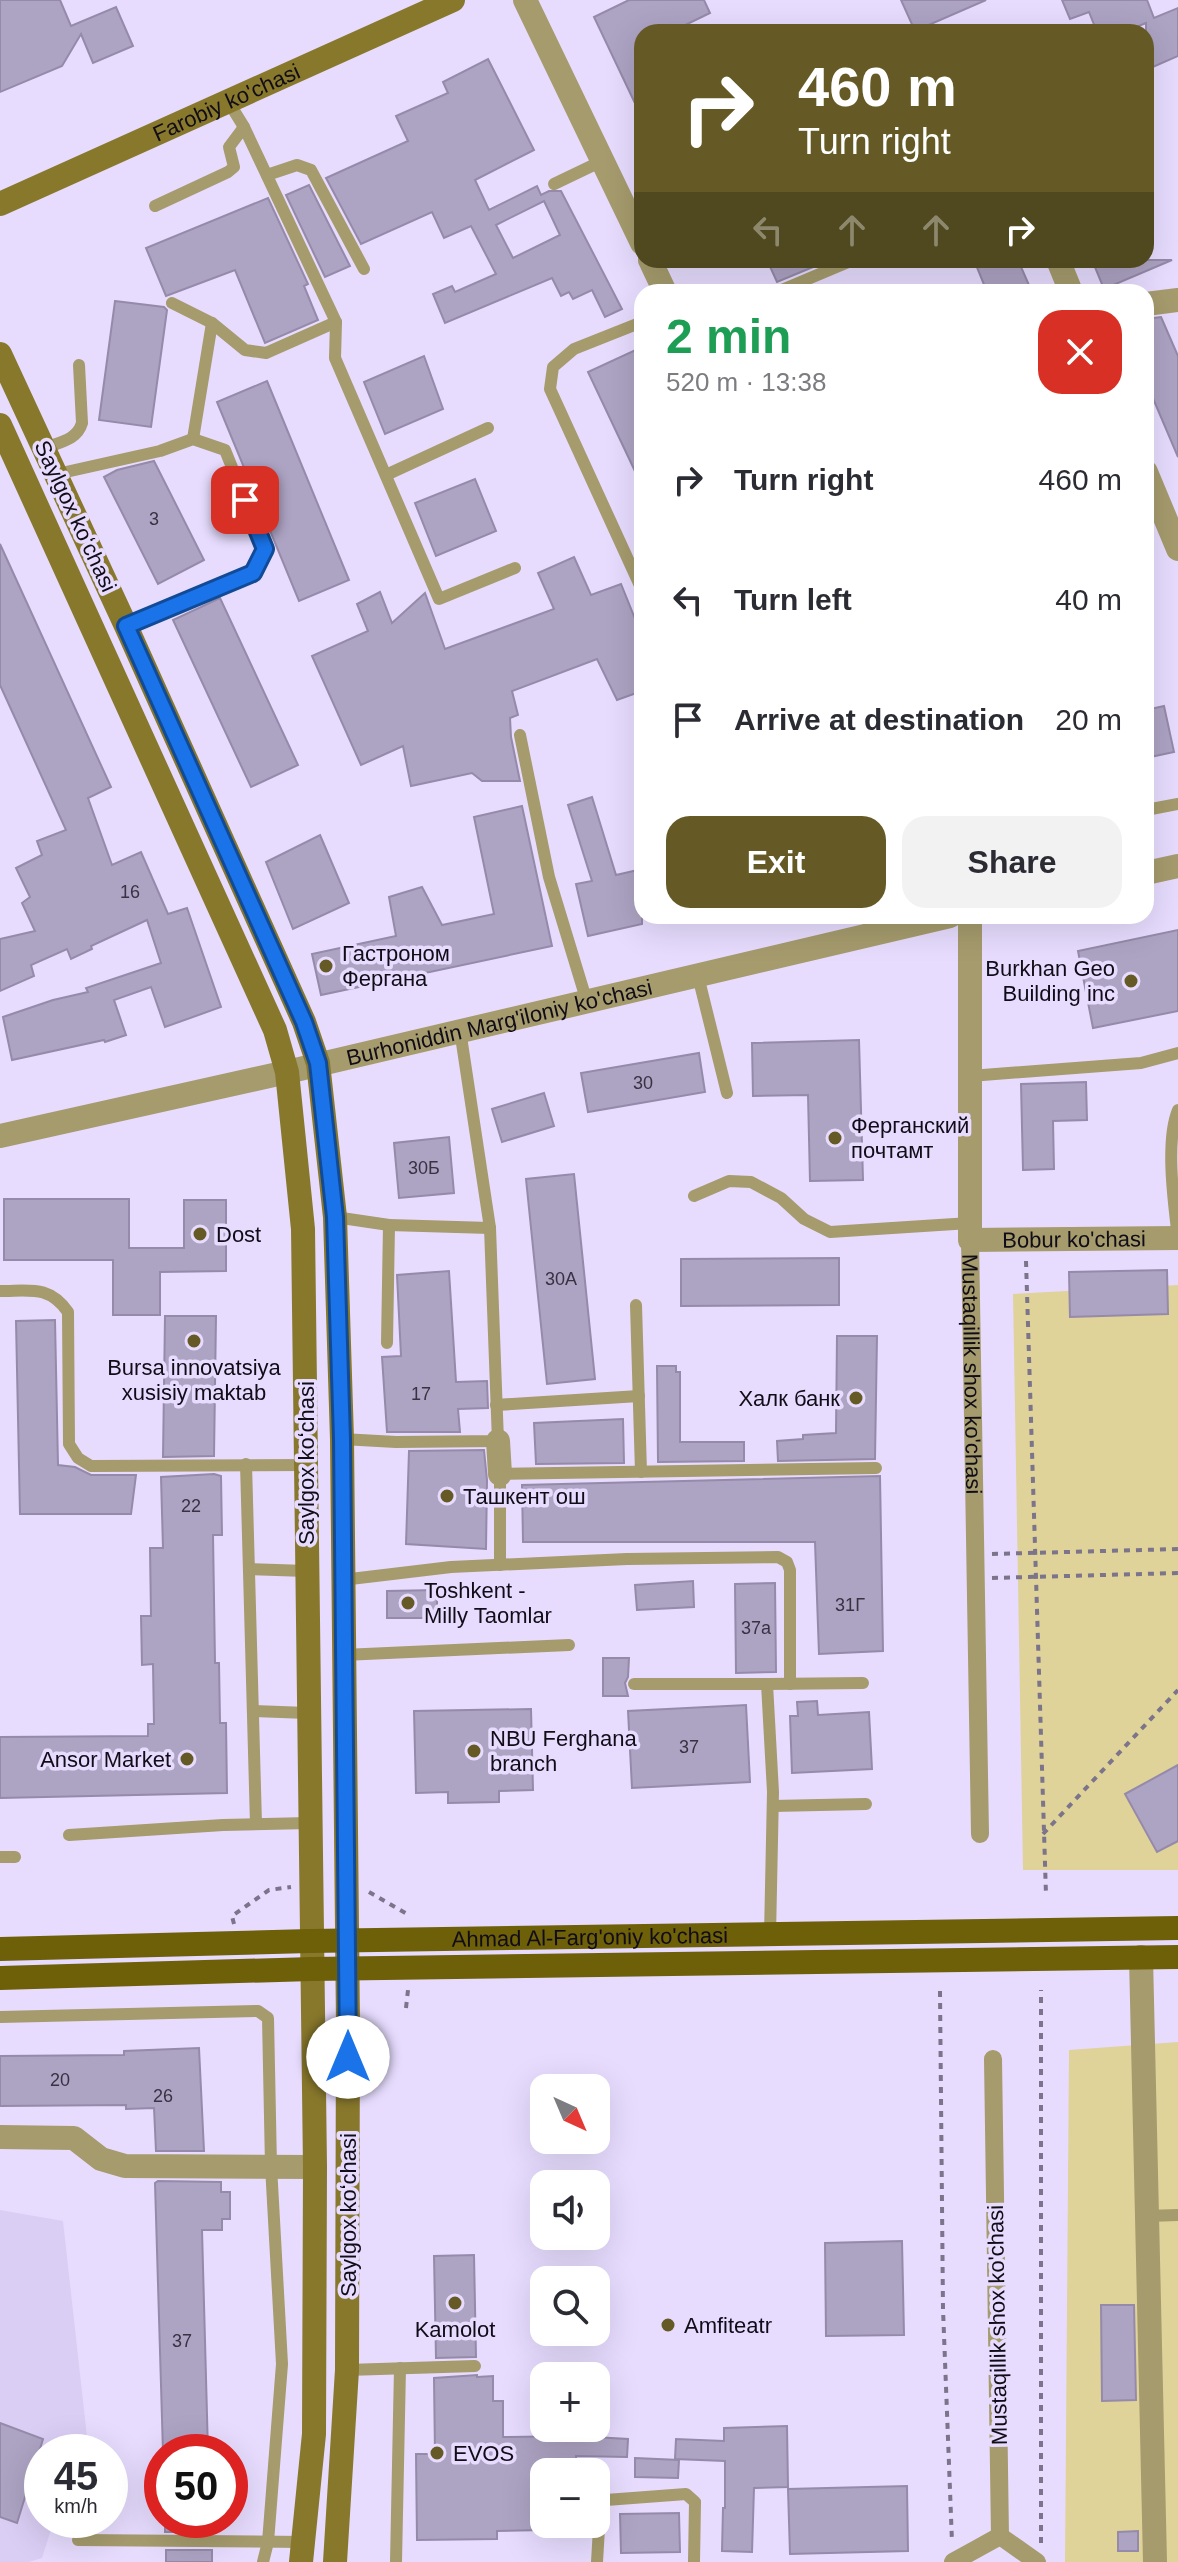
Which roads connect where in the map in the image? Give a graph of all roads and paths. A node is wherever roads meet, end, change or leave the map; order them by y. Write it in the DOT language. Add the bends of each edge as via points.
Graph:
graph roads {
  1 [pos="453,0"];
  2 [pos="525,0"];
  3 [pos="228,101"];
  4 [pos="244,127"];
  5 [pos="602,161"];
  6 [pos="267,175"];
  7 [pos="554,184"];
  8 [pos="0,204"];
  9 [pos="155,206"];
  10 [pos="634,227"];
  11 [pos="834,268"];
  12 [pos="364,269"];
  13 [pos="796,284"];
  14 [pos="1178,300"];
  15 [pos="172,303"];
  16 [pos="1154,303"];
  17 [pos="336,322"];
  18 [pos="212,323"];
  19 [pos="634,325"];
  20 [pos="0,354"];
  21 [pos="79,365"];
  22 [pos="0,425"];
  23 [pos="488,428"];
  24 [pos="193,439"];
  25 [pos="45,448"];
  26 [pos="57,474"];
  27 [pos="386,475"];
  28 [pos="1154,491"];
  29 [pos="1178,549"];
  30 [pos="515,568"];
  31 [pos="634,573"];
  32 [pos="126,626"];
  33 [pos="520,735"];
  34 [pos="1178,804"];
  35 [pos="1154,808"];
  36 [pos="1178,866"];
  37 [pos="1154,871"];
  38 [pos="916,924"];
  39 [pos="970,924"];
  40 [pos="698,976"];
  41 [pos="587,1002"];
  42 [pos="460,1030"];
  43 [pos="1178,1053"];
  44 [pos="318,1063"];
  45 [pos="287,1072"];
  46 [pos="970,1076"];
  47 [pos="727,1093"];
  48 [pos="1178,1110"];
  49 [pos="0,1136"];
  50 [pos="694,1196"];
  51 [pos="335,1217"];
  52 [pos="389,1225"];
  53 [pos="490,1228"];
  54 [pos="970,1231"];
  55 [pos="1178,1238"];
  56 [pos="1026,1257"];
  57 [pos="0,1291"];
  58 [pos="636,1305"];
  59 [pos="387,1343"];
  60 [pos="639,1396"];
  61 [pos="496,1405"];
  62 [pos="342,1439"];
  63 [pos="498,1441"];
  64 [pos="246,1464"];
  65 [pos="306,1465"];
  66 [pos="876,1468"];
  67 [pos="641,1472"];
  68 [pos="500,1474"];
  69 [pos="1178,1549"];
  70 [pos="1036,1553"];
  71 [pos="976,1554"];
  72 [pos="500,1565"];
  73 [pos="249,1569"];
  74 [pos="306,1571"];
  75 [pos="1178,1573"];
  76 [pos="1036,1577"];
  77 [pos="976,1579"];
  78 [pos="342,1580"];
  79 [pos="569,1645"];
  80 [pos="343,1655"];
  81 [pos="863,1683"];
  82 [pos="634,1684"];
  83 [pos="767,1684"];
  84 [pos="790,1684"];
  85 [pos="1178,1690"];
  86 [pos="253,1711"];
  87 [pos="307,1713"];
  88 [pos="866,1804"];
  89 [pos="773,1806"];
  90 [pos="309,1823"];
  91 [pos="256,1824"];
  92 [pos="980,1834"];
  93 [pos="1043,1834"];
  94 [pos="69,1835"];
  95 [pos="0,1857"];
  96 [pos="15,1857"];
  97 [pos="309,1885"];
  98 [pos="346,1885"];
  99 [pos="1046,1895"];
  100 [pos="1178,1928"];
  101 [pos="770,1935"];
  102 [pos="411,1940"];
  103 [pos="310,1941"];
  104 [pos="347,1941"];
  105 [pos="238,1942"];
  106 [pos="0,1949"];
  107 [pos="1141,1957"];
  108 [pos="1178,1957"];
  109 [pos="312,1969"];
  110 [pos="348,1969"];
  111 [pos="0,1978"];
  112 [pos="1041,1990"];
  113 [pos="940,1991"];
  114 [pos="0,2017"];
  115 [pos="993,2059"];
  116 [pos="0,2137"];
  117 [pos="271,2166"];
  118 [pos="315,2167"];
  119 [pos="1178,2215"];
  120 [pos="1147,2216"];
  121 [pos="475,2366"];
  122 [pos="400,2368"];
  123 [pos="347,2370"];
  124 [pos="1000,2536"];
  125 [pos="78,2540"];
  126 [pos="268,2542"];
  127 [pos="1039,2554"];
  128 [pos="304,2556"];
  129 [pos="953,2561"];
  130 [pos="263,2562"];
  131 [pos="335,2562"];
  132 [pos="396,2562"];
  133 [pos="597,2562"];
  134 [pos="694,2562"];
  135 [pos="1155,2562"];
  1 -- 3 [label="main road, Farobiy ko'chasi"];
  2 -- 5 [label="street"];
  3 -- 4 [label="lane"];
  3 -- 8 [label="main road, Farobiy ko'chasi"];
  4 -- 6 [label="lane"];
  4 -- 9 [label="lane" via="229,147 234,167"];
  5 -- 7 [label="lane"];
  5 -- 10 [label="street"];
  6 -- 12 [label="lane" via="297,165 311,170"];
  6 -- 17 [label="lane"];
  11 -- 13 [label="lane"];
  14 -- 16 [label="street"];
  15 -- 18 [label="lane"];
  17 -- 18 [label="lane" via="266,353 245,350"];
  17 -- 27 [label="lane" via="335,358"];
  18 -- 24 [label="lane"];
  19 -- 31 [label="lane" via="574,349 553,367 550,389"];
  20 -- 25 [label="main road, Saylgox koʻchasi"];
  21 -- 25 [label="lane" via="80,430"];
  22 -- 45 [label="main road, Saylgox koʻchasi" via="275,1030"];
  23 -- 27 [label="lane"];
  24 -- 26 [label="lane"];
  24 -- 32 [label="lane" via="225,450 265,549 253,573"];
  25 -- 26 [label="main road, Saylgox koʻchasi"];
  26 -- 32 [label="main road, Saylgox koʻchasi"];
  27 -- 30 [label="lane" via="439,599"];
  28 -- 29 [label="street"];
  32 -- 44 [label="main road, Saylgox koʻchasi"];
  33 -- 41 [label="lane" via="549,877"];
  34 -- 35 [label="lane"];
  36 -- 37 [label="street"];
  38 -- 40 [label="street, Burhoniddin Marg'iloniy ko'chasi"];
  39 -- 46 [label="street, Mustaqillik shox ko'chasi"];
  40 -- 41 [label="street, Burhoniddin Marg'iloniy ko'chasi"];
  40 -- 47 [label="lane"];
  41 -- 42 [label="street, Burhoniddin Marg'iloniy ko'chasi"];
  42 -- 44 [label="street, Burhoniddin Marg'iloniy ko'chasi"];
  42 -- 53 [label="lane"];
  43 -- 46 [label="lane" via="1141,1063"];
  44 -- 45 [label="street, Burhoniddin Marg'iloniy ko'chasi"];
  44 -- 51 [label="main road, Saylgox koʻchasi"];
  45 -- 49 [label="street, Burhoniddin Marg'iloniy ko'chasi"];
  45 -- 65 [label="main road, Saylgox koʻchasi" via="303,1229"];
  46 -- 54 [label="street, Mustaqillik shox ko'chasi"];
  48 -- 55 [label="lane" via="1172,1189"];
  50 -- 54 [label="lane" via="729,1181 751,1182 830,1232"];
  51 -- 52 [label="lane"];
  51 -- 62 [label="main road, Saylgox koʻchasi"];
  52 -- 53 [label="lane"];
  52 -- 59 [label="lane"];
  53 -- 61 [label="lane"];
  54 -- 55 [label="street, Bobur ko'chasi"];
  54 -- 71 [label="street, Mustaqillik shox ko'chasi"];
  56 -- 70 [label="path"];
  57 -- 64 [label="lane" via="45,1291 68,1312 69,1444 78,1458 91,1466"];
  58 -- 60 [label="lane"];
  60 -- 61 [label="lane"];
  60 -- 67 [label="lane"];
  61 -- 63 [label="lane"];
  62 -- 63 [label="lane"];
  62 -- 78 [label="main road, Saylgox koʻchasi"];
  63 -- 68 [label="street"];
  64 -- 65 [label="lane"];
  64 -- 73 [label="lane"];
  65 -- 74 [label="main road, Saylgox koʻchasi"];
  66 -- 67 [label="lane"];
  67 -- 68 [label="lane"];
  68 -- 72 [label="lane"];
  69 -- 70 [label="path"];
  70 -- 71 [label="path"];
  70 -- 76 [label="path"];
  71 -- 77 [label="street, Mustaqillik shox ko'chasi"];
  72 -- 78 [label="lane"];
  72 -- 84 [label="lane" via="778,1557 790,1570"];
  73 -- 74 [label="lane"];
  73 -- 86 [label="lane"];
  74 -- 87 [label="main road, Saylgox koʻchasi"];
  75 -- 76 [label="path"];
  76 -- 77 [label="path"];
  76 -- 93 [label="path"];
  77 -- 92 [label="street, Mustaqillik shox ko'chasi"];
  78 -- 80 [label="main road, Saylgox koʻchasi"];
  79 -- 80 [label="lane"];
  80 -- 98 [label="main road, Saylgox koʻchasi"];
  81 -- 84 [label="lane"];
  82 -- 83 [label="lane"];
  83 -- 84 [label="lane"];
  83 -- 89 [label="lane"];
  85 -- 93 [label="path"];
  86 -- 87 [label="lane"];
  86 -- 91 [label="lane"];
  87 -- 90 [label="main road, Saylgox koʻchasi"];
  88 -- 89 [label="lane"];
  89 -- 101 [label="lane"];
  90 -- 91 [label="lane"];
  90 -- 97 [label="main road, Saylgox koʻchasi"];
  91 -- 94 [label="lane"];
  93 -- 99 [label="path"];
  95 -- 96 [label="lane"];
  97 -- 103 [label="main road, Saylgox koʻchasi"];
  97 -- 105 [label="path" via="269,1890 232,1916"];
  98 -- 102 [label="path" via="407,1914"];
  98 -- 104 [label="main road, Saylgox koʻchasi"];
  100 -- 101 [label="main road, Ahmad Al-Farg'oniy ko'chasi"];
  101 -- 102 [label="main road, Ahmad Al-Farg'oniy ko'chasi"];
  102 -- 104 [label="main road, Ahmad Al-Farg'oniy ko'chasi"];
  103 -- 104 [label="main road, Ahmad Al-Farg'oniy ko'chasi"];
  103 -- 105 [label="main road, Ahmad Al-Farg'oniy ko'chasi"];
  103 -- 109 [label="main road, Saylgox koʻchasi"];
  104 -- 110 [label="main road, Saylgox koʻchasi"];
  105 -- 106 [label="main road, Ahmad Al-Farg'oniy ko'chasi"];
  107 -- 108 [label="main road, Ahmad Al-Farg'oniy ko'chasi"];
  107 -- 110 [label="main road, Ahmad Al-Farg'oniy ko'chasi"];
  107 -- 120 [label="street"];
  109 -- 110 [label="main road, Ahmad Al-Farg'oniy ko'chasi"];
  109 -- 111 [label="main road, Ahmad Al-Farg'oniy ko'chasi"];
  109 -- 118 [label="main road, Saylgox koʻchasi"];
  110 -- 123 [label="main road, Saylgox koʻchasi"];
  112 -- 127 [label="path"];
  113 -- 129 [label="path"];
  114 -- 117 [label="lane" via="258,2011 268,2018 269,2029"];
  115 -- 124 [label="street, Mustaqillik shox ko'chasi"];
  116 -- 117 [label="street" via="74,2138 101,2159 125,2166"];
  117 -- 118 [label="street"];
  117 -- 126 [label="lane" via="282,2364"];
  118 -- 128 [label="main road, Saylgox koʻchasi" via="314,2434"];
  119 -- 120 [label="lane"];
  120 -- 135 [label="street"];
  121 -- 122 [label="lane"];
  122 -- 123 [label="lane"];
  122 -- 132 [label="lane"];
  123 -- 131 [label="main road, Saylgox koʻchasi"];
  124 -- 127 [label="street"];
  124 -- 129 [label="street"];
  125 -- 126 [label="lane"];
  126 -- 128 [label="lane"];
  126 -- 130 [label="lane"];
  133 -- 134 [label="lane" via="600,2511 606,2500 686,2494 695,2502"];
}
